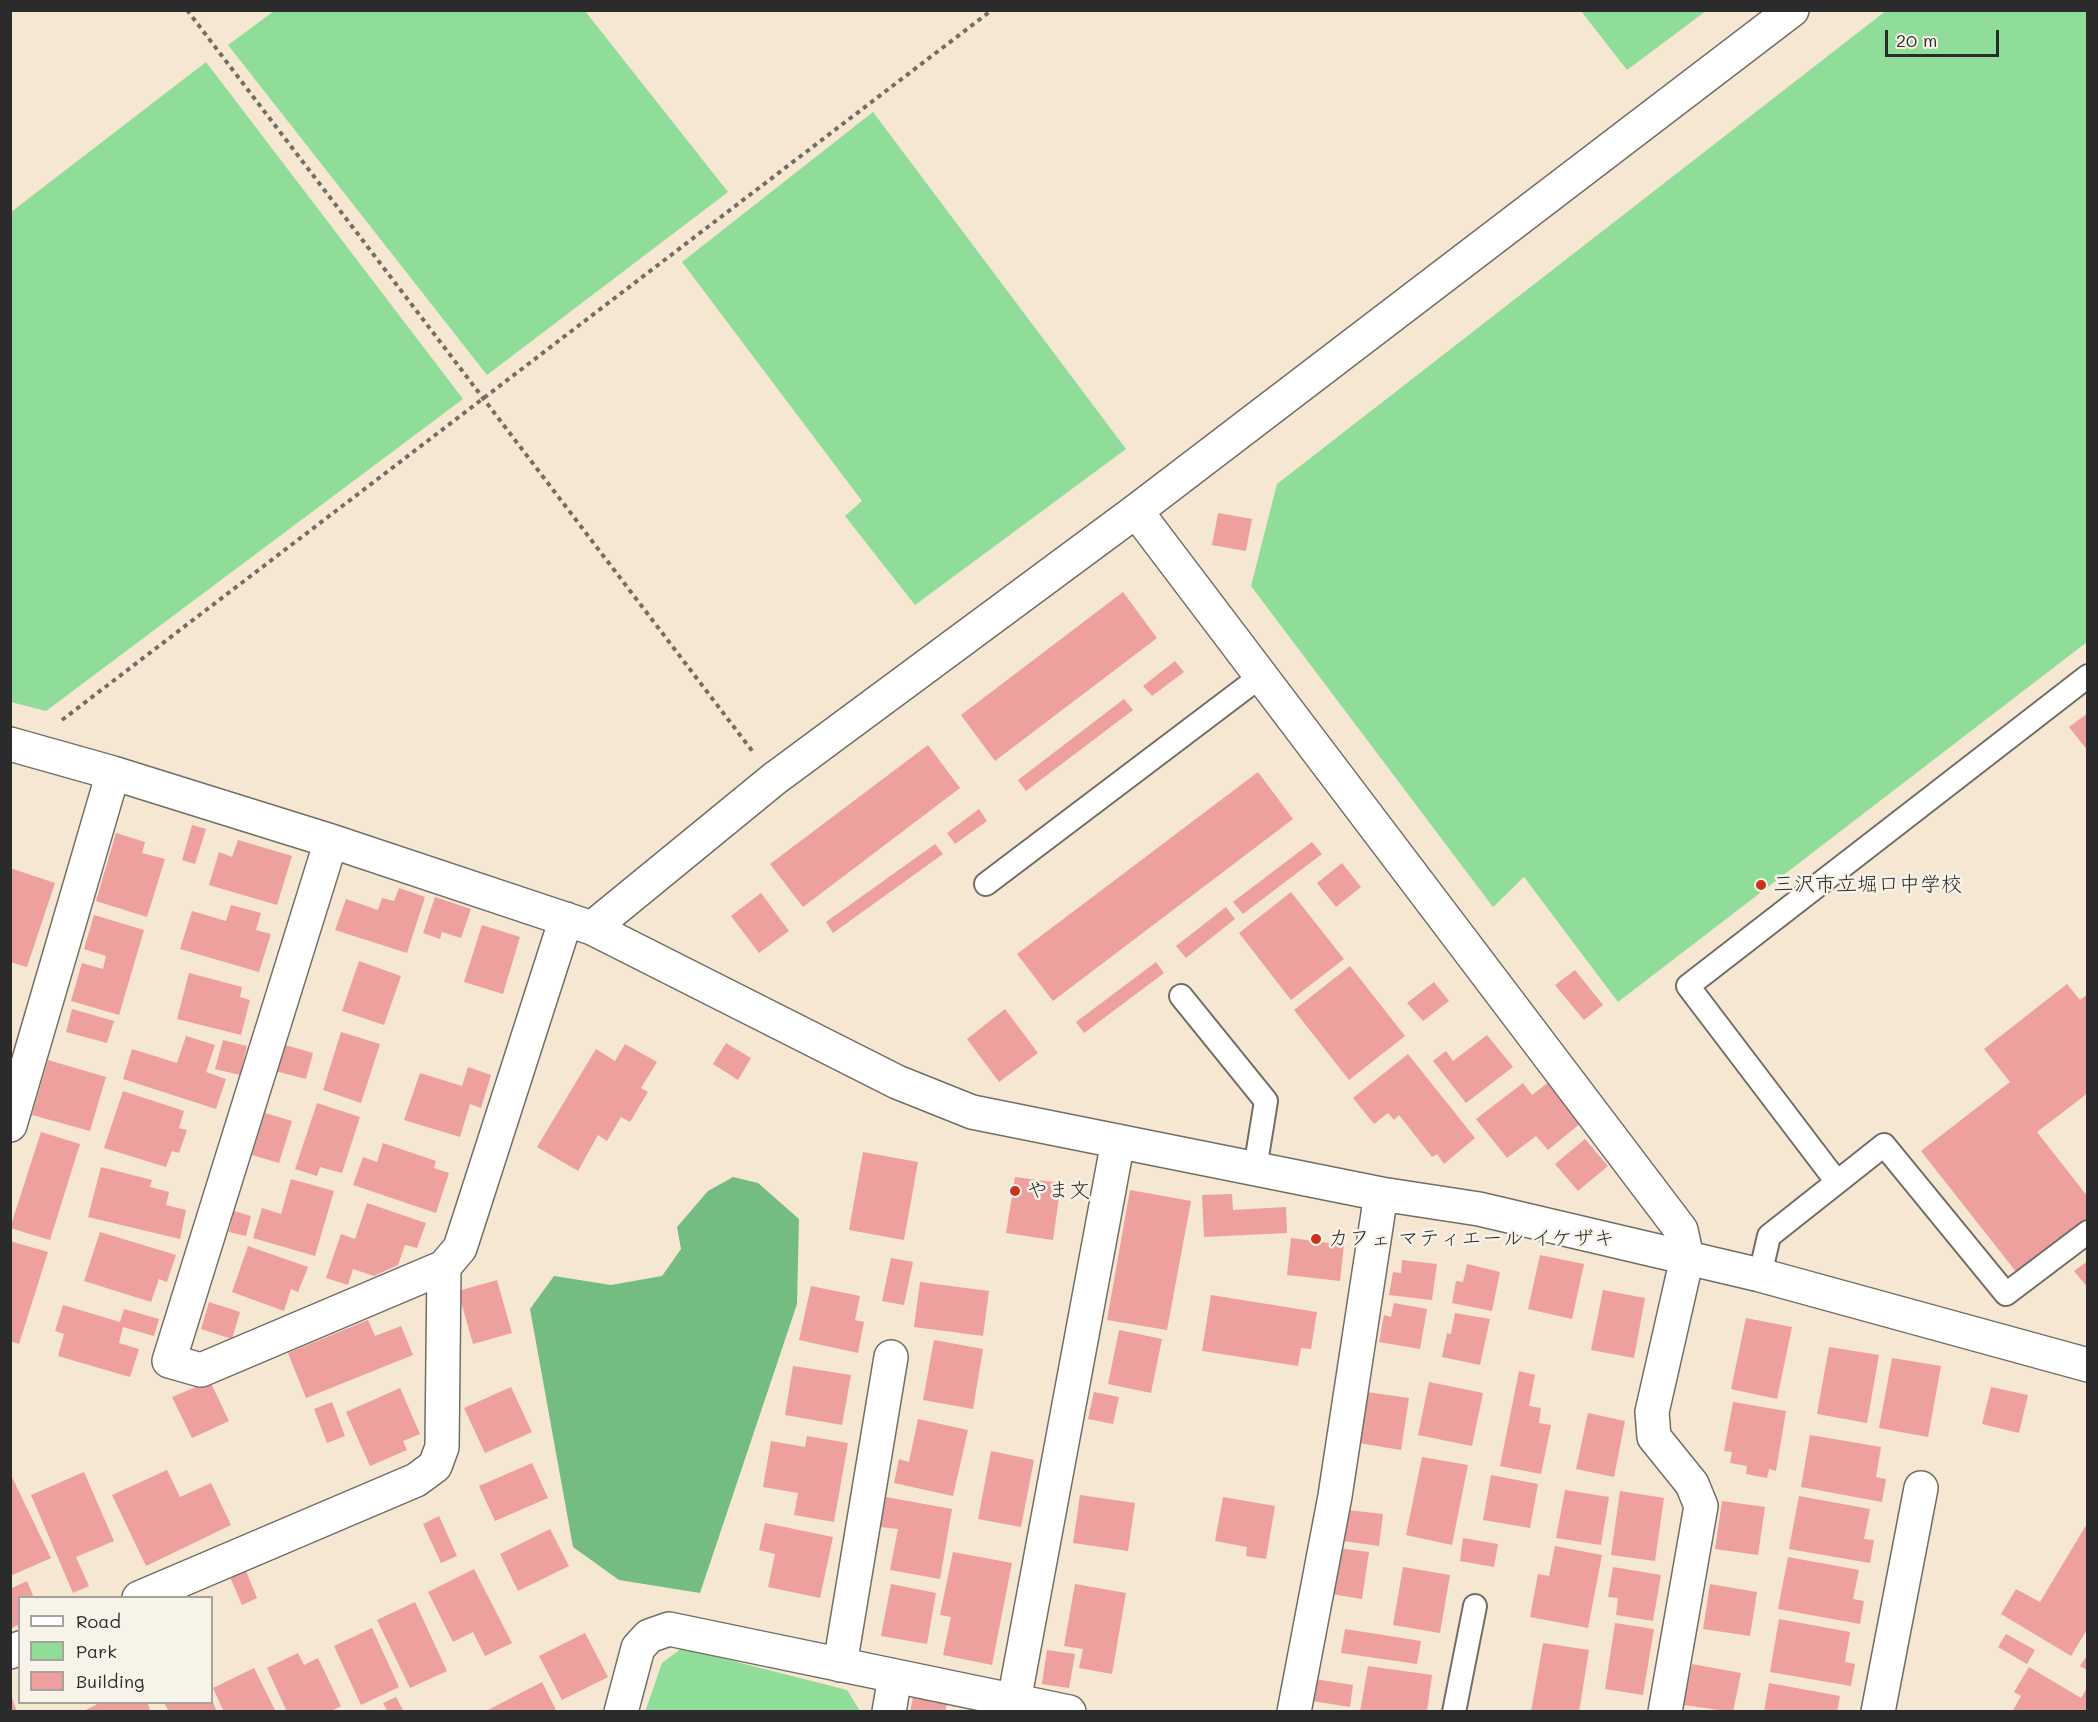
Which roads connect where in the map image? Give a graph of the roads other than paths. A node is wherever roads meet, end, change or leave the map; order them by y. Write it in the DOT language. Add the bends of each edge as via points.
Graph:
graph roads {
  1 [pos="1792,10"];
  2 [pos="1136,512"];
  3 [pos="1261,676"];
  4 [pos="2088,676"];
  5 [pos="18,746"];
  6 [pos="113,773"];
  7 [pos="331,841"];
  8 [pos="986,884"];
  9 [pos="579,924"];
  10 [pos="1181,996"];
  11 [pos="10,1125"];
  12 [pos="1118,1141"];
  13 [pos="1255,1169"];
  14 [pos="1837,1182"];
  15 [pos="1381,1194"];
  16 [pos="2088,1232"];
  17 [pos="1687,1258"];
  18 [pos="444,1267"];
  19 [pos="1760,1275"];
  20 [pos="891,1357"];
  21 [pos="2088,1365"];
  22 [pos="1921,1488"];
  23 [pos="144,1596"];
  24 [pos="1475,1606"];
  25 [pos="840,1665"];
  26 [pos="895,1676"];
  27 [pos="1042,1708"];
  28 [pos="621,1712"];
  29 [pos="889,1712"];
  30 [pos="1294,1712"];
  31 [pos="1454,1712"];
  32 [pos="1665,1712"];
  33 [pos="1878,1712"];
  1 -- 2 [label="street"];
  2 -- 3 [label="street"];
  2 -- 9 [label="street"];
  3 -- 8 [label="lane"];
  3 -- 17 [label="street" via="1681,1230"];
  4 -- 14 [label="lane" via="1688,986"];
  5 -- 6 [label="street"];
  6 -- 7 [label="street"];
  6 -- 11 [label="street"];
  7 -- 9 [label="street"];
  7 -- 18 [label="street" via="169,1361 201,1371"];
  9 -- 12 [label="street" via="908,1086 972,1112"];
  9 -- 18 [label="street" via="460,1248"];
  10 -- 13 [label="lane" via="1266,1101"];
  12 -- 13 [label="street"];
  12 -- 27 [label="street"];
  13 -- 15 [label="street"];
  14 -- 16 [label="lane" via="1884,1145 2006,1294"];
  14 -- 19 [label="lane" via="1769,1236"];
  15 -- 17 [label="street" via="1479,1209"];
  15 -- 30 [label="street" via="1335,1496"];
  17 -- 19 [label="street"];
  17 -- 32 [label="street" via="1652,1412 1653,1437 1692,1484 1701,1506"];
  18 -- 23 [label="street" via="442,1447 435,1466 416,1480"];
  19 -- 21 [label="street"];
  20 -- 25 [label="street"];
  22 -- 33 [label="street"];
  24 -- 31 [label="lane"];
  25 -- 26 [label="street"];
  25 -- 28 [label="street" via="669,1629 649,1636 638,1648"];
  26 -- 27 [label="street"];
  26 -- 29 [label="street"];
}
